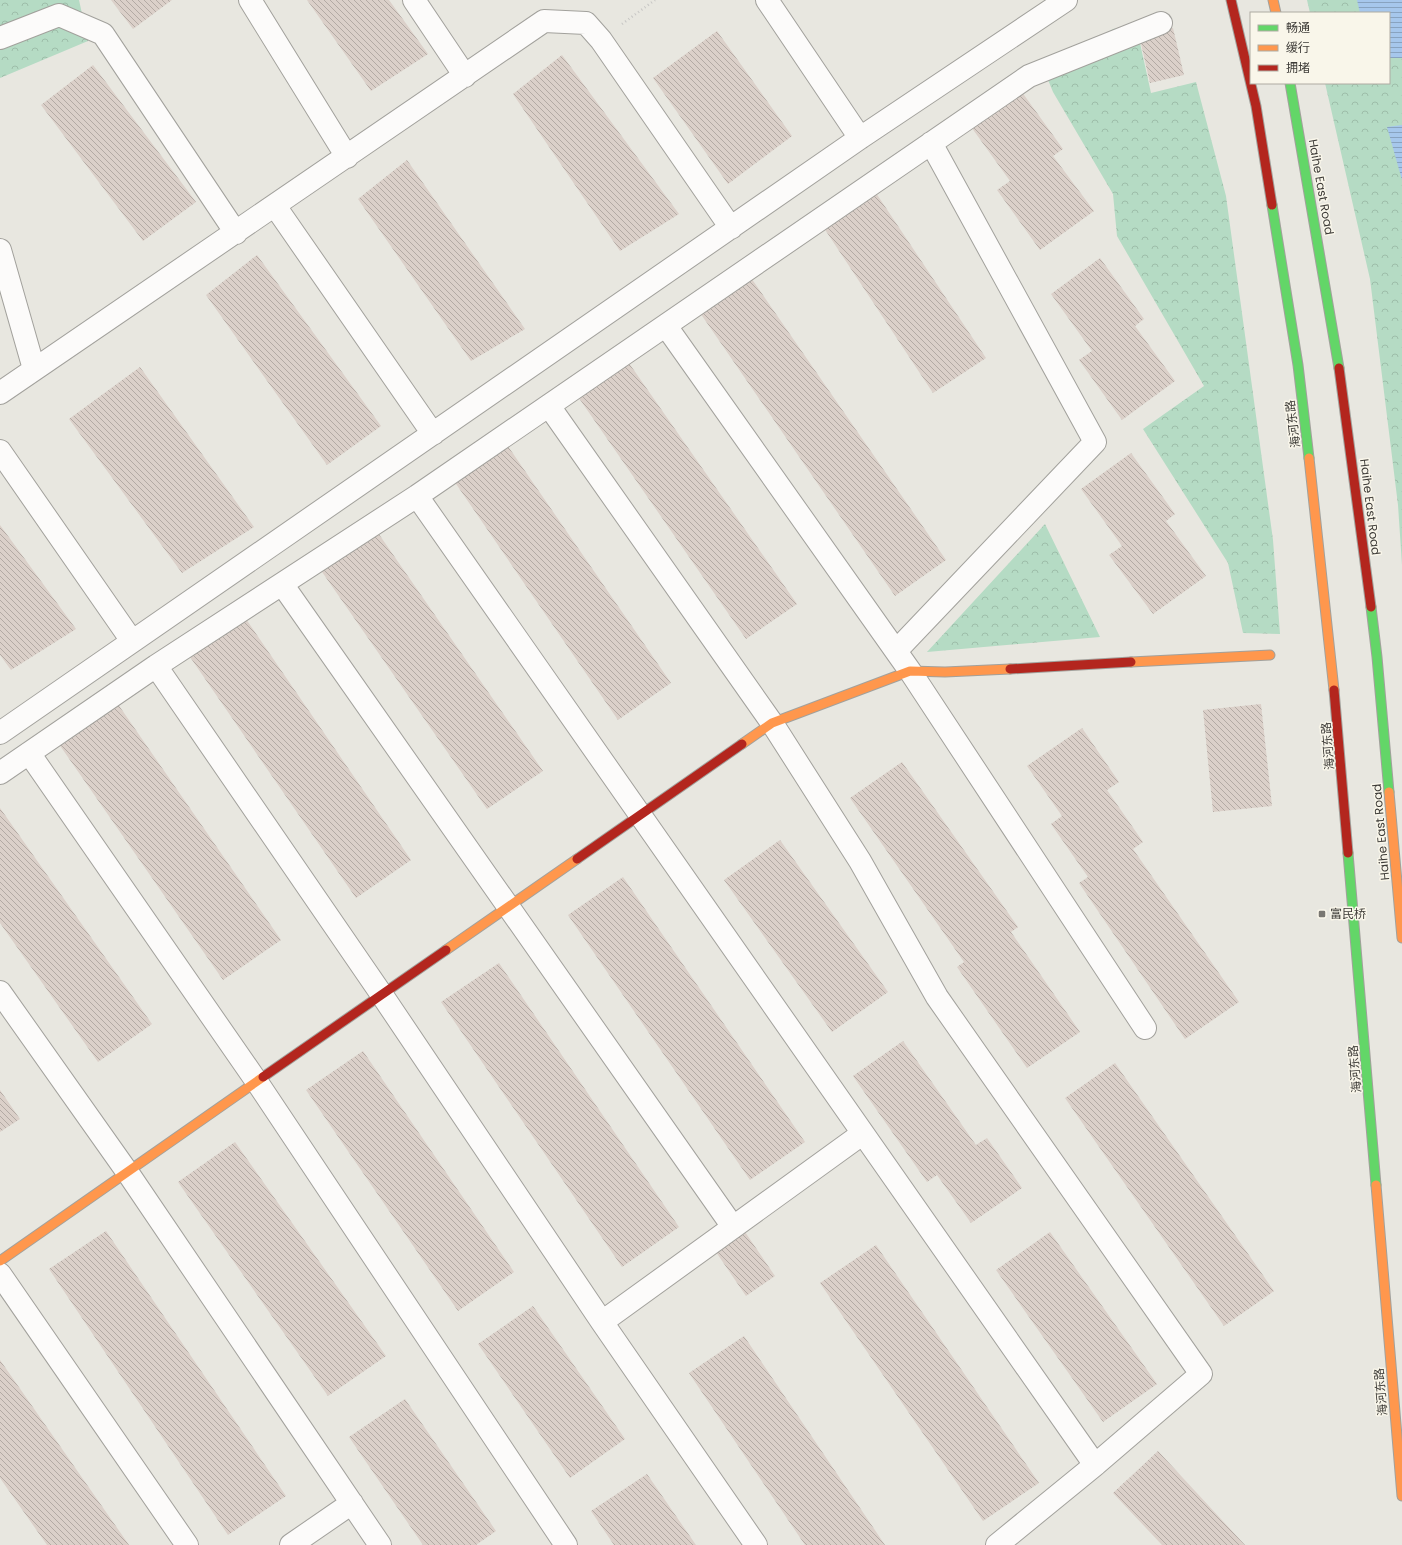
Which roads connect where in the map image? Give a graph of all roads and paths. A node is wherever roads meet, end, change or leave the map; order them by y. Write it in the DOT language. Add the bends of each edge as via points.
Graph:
graph roads {
  1 [pos="250,0"];
  2 [pos="414,0"];
  3 [pos="655,0"];
  4 [pos="767,0"];
  5 [pos="1066,0"];
  6 [pos="1230,0"];
  7 [pos="1273,0"];
  8 [pos="1276,12"];
  9 [pos="1161,23"];
  10 [pos="0,38"];
  11 [pos="601,40"];
  12 [pos="465,76"];
  13 [pos="1250,82"];
  14 [pos="1251,84"];
  15 [pos="1290,84"];
  16 [pos="860,138"];
  17 [pos="931,143"];
  18 [pos="347,157"];
  19 [pos="275,206"];
  20 [pos="731,228"];
  21 [pos="236,233"];
  22 [pos="0,250"];
  23 [pos="666,326"];
  24 [pos="34,369"];
  25 [pos="0,393"];
  26 [pos="549,406"];
  27 [pos="433,434"];
  28 [pos="0,451"];
  29 [pos="417,496"];
  30 [pos="282,584"];
  31 [pos="132,641"];
  32 [pos="896,651"];
  33 [pos="1270,655"];
  34 [pos="156,666"];
  35 [pos="910,671"];
  36 [pos="772,723"];
  37 [pos="0,732"];
  38 [pos="29,753"];
  39 [pos="0,773"];
  40 [pos="640,815"];
  41 [pos="508,907"];
  42 [pos="1402,938"];
  43 [pos="0,992"];
  44 [pos="382,995"];
  45 [pos="1145,1028"];
  46 [pos="257,1082"];
  47 [pos="862,1134"];
  48 [pos="128,1173"];
  49 [pos="733,1226"];
  50 [pos="0,1261"];
  51 [pos="0,1274"];
  52 [pos="602,1322"];
  53 [pos="1095,1465"];
  54 [pos="1402,1496"];
  55 [pos="352,1502"];
  56 [pos="187,1545"];
  57 [pos="291,1545"];
  58 [pos="380,1545"];
  59 [pos="566,1545"];
  60 [pos="756,1545"];
  61 [pos="997,1545"];
  1 -- 18 [label="street"];
  2 -- 12 [label="street"];
  3 -- 11 [label="path"];
  4 -- 16 [label="street"];
  5 -- 16 [label="street"];
  6 -- 13 [label="main road, 海河东路"];
  7 -- 8 [label="main road"];
  9 -- 17 [label="street" via="1029,76"];
  10 -- 21 [label="street" via="59,15 102,34"];
  11 -- 12 [label="street" via="586,23 544,21"];
  11 -- 20 [label="street"];
  12 -- 18 [label="street"];
  14 -- 54 [label="main road, 海河东路" via="1296,357 1331,653"];
  15 -- 42 [label="main road, Haihe East Road" via="1341,381 1377,658"];
  16 -- 20 [label="street"];
  17 -- 23 [label="street"];
  17 -- 32 [label="street" via="1096,442"];
  18 -- 19 [label="street"];
  19 -- 21 [label="street"];
  19 -- 27 [label="street"];
  20 -- 27 [label="street"];
  21 -- 24 [label="street"];
  22 -- 24 [label="street"];
  23 -- 26 [label="street"];
  23 -- 32 [label="street"];
  24 -- 25 [label="street"];
  26 -- 29 [label="street"];
  26 -- 36 [label="street"];
  27 -- 31 [label="street"];
  28 -- 31 [label="street"];
  29 -- 30 [label="street"];
  29 -- 40 [label="street"];
  30 -- 34 [label="street"];
  30 -- 41 [label="street"];
  31 -- 37 [label="street"];
  32 -- 35 [label="street"];
  33 -- 35 [label="main road" via="945,672"];
  34 -- 38 [label="street"];
  34 -- 44 [label="street"];
  35 -- 36 [label="main road"];
  35 -- 45 [label="street"];
  36 -- 40 [label="main road"];
  36 -- 53 [label="street" via="860,861 937,997 1201,1374"];
  38 -- 39 [label="street"];
  38 -- 46 [label="street"];
  40 -- 41 [label="main road"];
  40 -- 47 [label="street"];
  41 -- 44 [label="main road"];
  41 -- 49 [label="street"];
  43 -- 48 [label="street"];
  44 -- 46 [label="main road"];
  44 -- 52 [label="street"];
  46 -- 48 [label="main road"];
  46 -- 59 [label="street"];
  47 -- 49 [label="street"];
  47 -- 53 [label="street"];
  48 -- 50 [label="main road"];
  48 -- 55 [label="street"];
  49 -- 52 [label="street"];
  51 -- 56 [label="street"];
  52 -- 60 [label="street"];
  53 -- 61 [label="street"];
  55 -- 57 [label="street"];
  55 -- 58 [label="street"];
}
